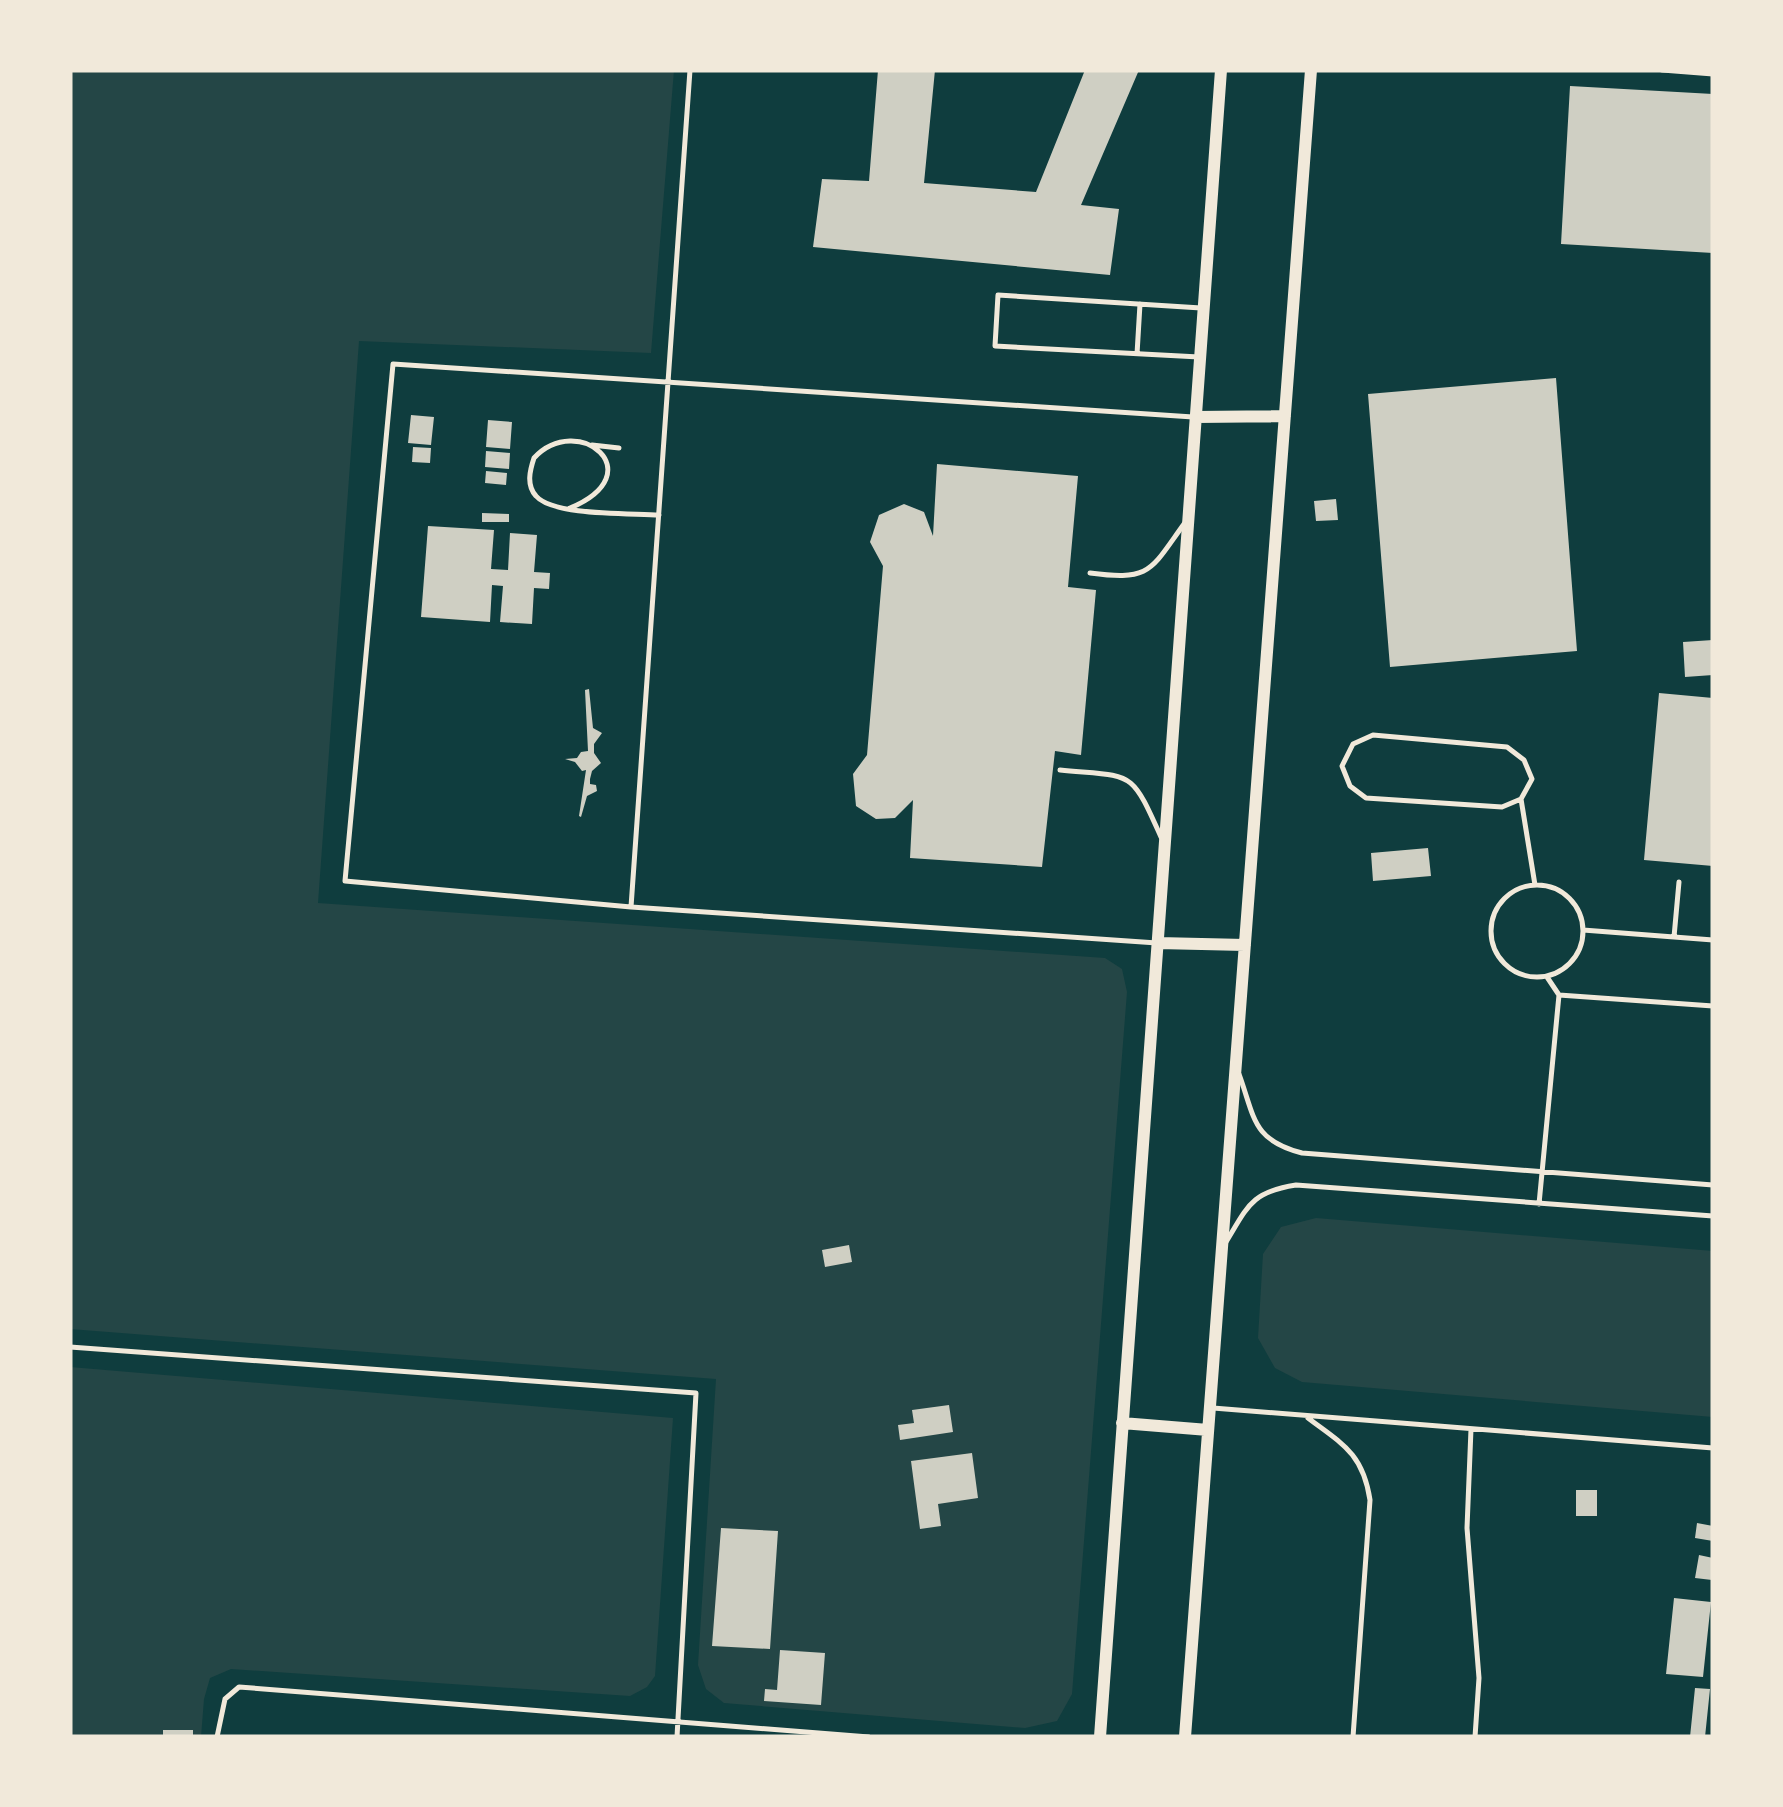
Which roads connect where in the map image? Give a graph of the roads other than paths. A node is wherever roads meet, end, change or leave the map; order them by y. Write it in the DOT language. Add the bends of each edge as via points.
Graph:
graph roads {
  1 [pos="690,70"];
  2 [pos="1221,70"];
  3 [pos="1311,70"];
  4 [pos="1666,70"];
  5 [pos="1713,74"];
  6 [pos="1140,304"];
  7 [pos="1204,308"];
  8 [pos="1137,354"];
  9 [pos="1200,358"];
  10 [pos="668,382"];
  11 [pos="1285,416"];
  12 [pos="1196,417"];
  13 [pos="591,445"];
  14 [pos="619,448"];
  15 [pos="570,508"];
  16 [pos="659,515"];
  17 [pos="1189,517"];
  18 [pos="1090,573"];
  19 [pos="1060,770"];
  20 [pos="1521,799"];
  21 [pos="1165,845"];
  22 [pos="1679,882"];
  23 [pos="1535,885"];
  24 [pos="631,907"];
  25 [pos="1584,930"];
  26 [pos="1674,937"];
  27 [pos="1713,940"];
  28 [pos="1158,943"];
  29 [pos="1245,945"];
  30 [pos="1547,977"];
  31 [pos="1559,995"];
  32 [pos="1713,1006"];
  33 [pos="1236,1067"];
  34 [pos="1542,1171"];
  35 [pos="1713,1185"];
  36 [pos="1538,1204"];
  37 [pos="1713,1216"];
  38 [pos="1222,1248"];
  39 [pos="70,1347"];
  40 [pos="1211,1408"];
  41 [pos="1306,1416"];
  42 [pos="1122,1423"];
  43 [pos="1470,1429"];
  44 [pos="1208,1430"];
  45 [pos="1713,1448"];
  46 [pos="678,1722"];
  47 [pos="217,1737"];
  48 [pos="677,1737"];
  49 [pos="868,1737"];
  50 [pos="1100,1737"];
  51 [pos="1185,1737"];
  52 [pos="1353,1737"];
  53 [pos="1474,1737"];
  1 -- 10 [label="lane"];
  2 -- 7 [label="street"];
  3 -- 11 [label="street"];
  4 -- 5 [label="lane"];
  6 -- 7 [label="lane"];
  6 -- 8 [label="lane"];
  6 -- 8 [label="lane" via="998,295 994,346"];
  7 -- 9 [label="street"];
  8 -- 9 [label="lane"];
  9 -- 12 [label="street"];
  10 -- 12 [label="lane"];
  10 -- 16 [label="lane"];
  10 -- 24 [label="lane" via="394,364 346,881"];
  11 -- 12 [label="street"];
  11 -- 29 [label="street"];
  12 -- 17 [label="street"];
  13 -- 14 [label="lane"];
  13 -- 15 [label="lane" via="607,465 603,488"];
  13 -- 15 [label="lane" via="553,444 534,458 529,478 536,495"];
  15 -- 16 [label="lane"];
  16 -- 24 [label="lane"];
  17 -- 18 [label="lane" via="1155,564 1138,576"];
  17 -- 21 [label="street"];
  19 -- 21 [label="lane" via="1124,776 1140,790"];
  20 -- 20 [label="lane" via="1502,807 1366,798 1350,786 1342,766 1353,744 1373,735 1507,747 1524,760 1532,779"];
  20 -- 23 [label="lane"];
  21 -- 28 [label="street"];
  22 -- 26 [label="lane"];
  23 -- 25 [label="lane" via="1550,886 1574,902"];
  23 -- 30 [label="lane" via="1498,906 1490,934 1502,964 1531,978"];
  24 -- 28 [label="lane"];
  25 -- 26 [label="lane"];
  25 -- 30 [label="lane" via="1574,960"];
  26 -- 27 [label="lane"];
  28 -- 29 [label="street"];
  28 -- 42 [label="street"];
  29 -- 33 [label="street"];
  30 -- 31 [label="lane"];
  31 -- 32 [label="lane"];
  31 -- 34 [label="lane"];
  33 -- 34 [label="lane" via="1260,1132 1277,1147"];
  33 -- 38 [label="street"];
  34 -- 35 [label="lane"];
  34 -- 36 [label="lane"];
  36 -- 37 [label="lane"];
  36 -- 38 [label="lane" via="1270,1189 1250,1204"];
  38 -- 40 [label="street"];
  39 -- 46 [label="lane" via="696,1393"];
  40 -- 41 [label="lane"];
  40 -- 44 [label="street"];
  41 -- 43 [label="lane"];
  41 -- 52 [label="lane" via="1350,1450 1366,1472 1370,1500"];
  42 -- 44 [label="street"];
  42 -- 50 [label="street"];
  43 -- 45 [label="lane"];
  43 -- 53 [label="lane" via="1467,1528 1479,1678"];
  44 -- 51 [label="street"];
  46 -- 47 [label="lane" via="239,1688 225,1699"];
  46 -- 48 [label="lane"];
  46 -- 49 [label="lane"];
}
